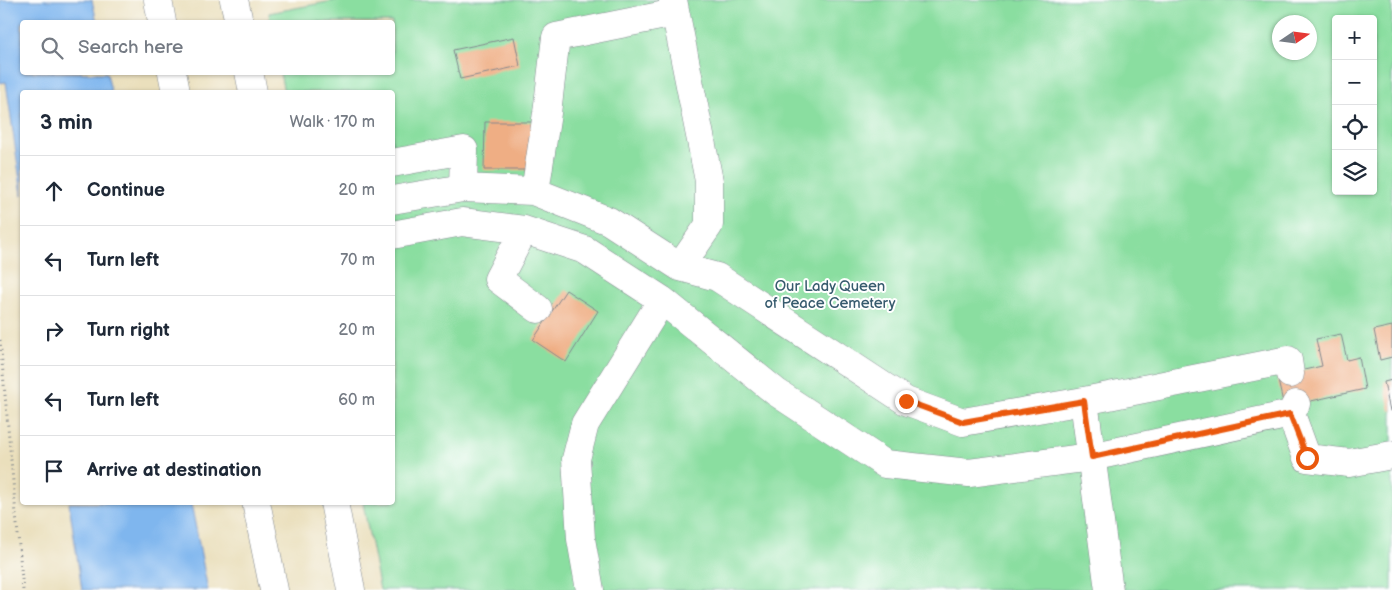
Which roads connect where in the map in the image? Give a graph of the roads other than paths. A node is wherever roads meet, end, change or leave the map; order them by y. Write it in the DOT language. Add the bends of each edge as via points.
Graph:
graph roads {
  1 [pos="158,0"];
  2 [pos="234,0"];
  3 [pos="674,6"];
  4 [pos="162,20"];
  5 [pos="239,20"];
  6 [pos="173,75"];
  7 [pos="250,75"];
  8 [pos="176,90"];
  9 [pos="253,90"];
  10 [pos="395,162"];
  11 [pos="463,188"];
  12 [pos="535,192"];
  13 [pos="395,199"];
  14 [pos="524,230"];
  15 [pos="395,234"];
  16 [pos="680,267"];
  17 [pos="662,300"];
  18 [pos="538,309"];
  19 [pos="1290,374"];
  20 [pos="1084,401"];
  21 [pos="1392,455"];
  22 [pos="1092,457"];
  23 [pos="257,505"];
  24 [pos="335,505"];
  25 [pos="274,590"];
  26 [pos="351,590"];
  27 [pos="590,590"];
  28 [pos="1109,590"];
  1 -- 4 [label="main road"];
  2 -- 5 [label="main road"];
  3 -- 12 [label="main road" via="556,37"];
  3 -- 16 [label="main road" via="709,181 709,225"];
  6 -- 8 [label="main road"];
  7 -- 9 [label="main road"];
  10 -- 11 [label="main road" via="464,150"];
  11 -- 12 [label="main road"];
  11 -- 13 [label="main road"];
  12 -- 16 [label="main road" via="609,221"];
  14 -- 15 [label="main road" via="462,222"];
  14 -- 17 [label="main road" via="585,250"];
  14 -- 18 [label="main road" via="498,279"];
  16 -- 20 [label="main road" via="717,277 906,401 963,422"];
  17 -- 22 [label="main road" via="776,392 885,464 969,473"];
  17 -- 27 [label="main road" via="585,424 576,459 581,539"];
  19 -- 20 [label="main road" via="1288,360"];
  20 -- 22 [label="main road"];
  21 -- 22 [label="main road" via="1349,463 1307,458 1293,409"];
  22 -- 28 [label="main road"];
  23 -- 25 [label="main road"];
  24 -- 26 [label="main road"];
}
